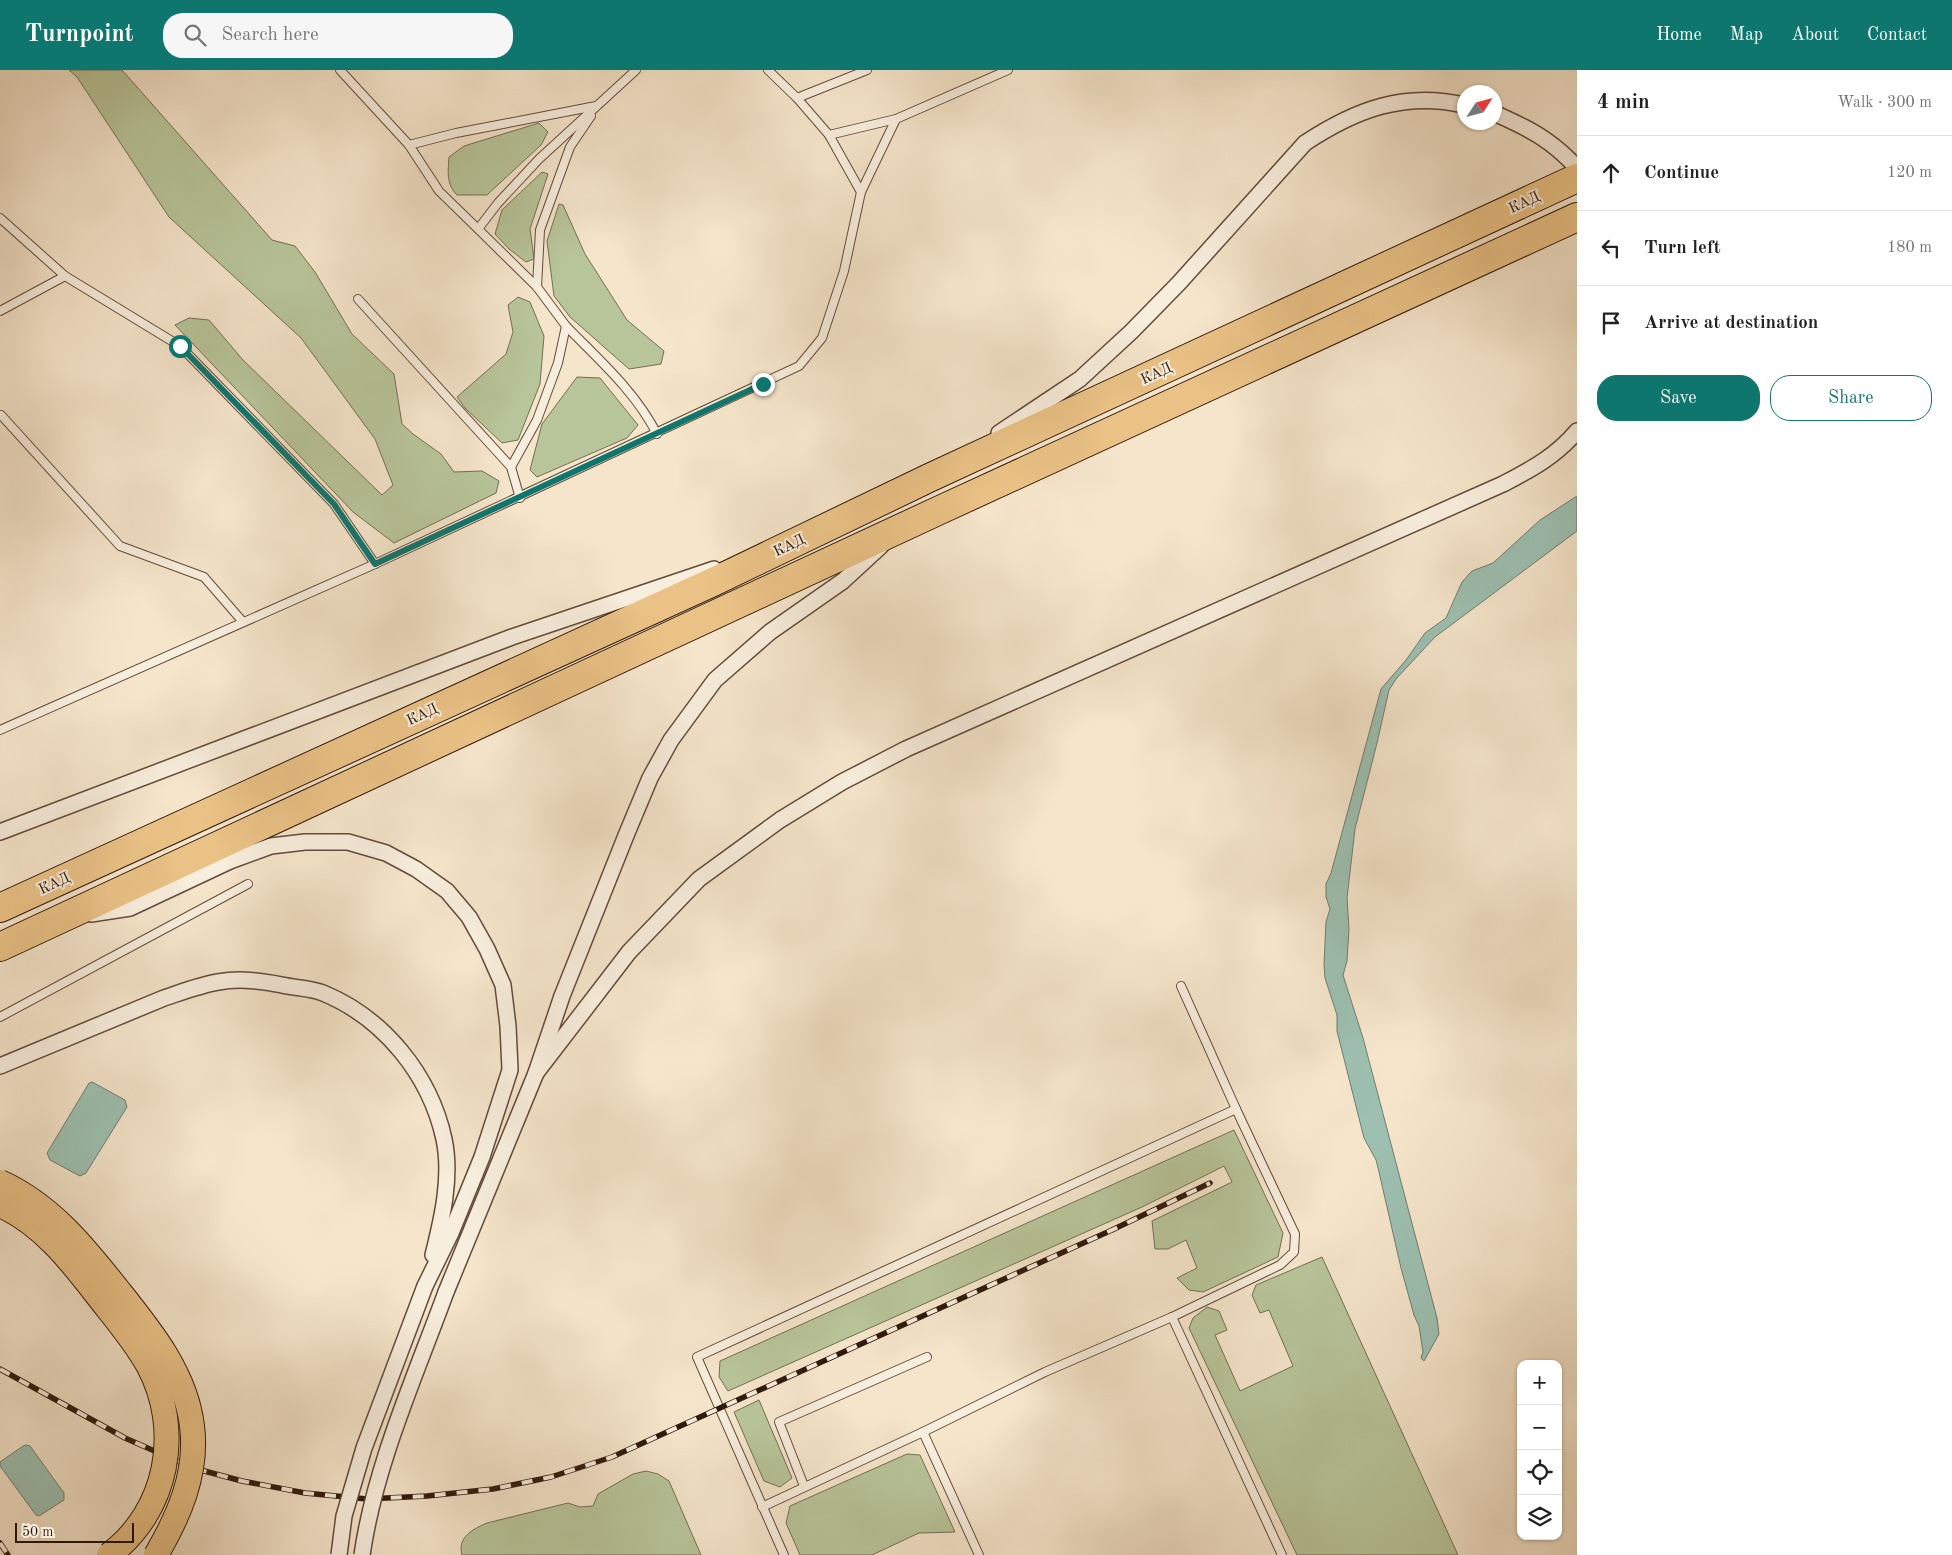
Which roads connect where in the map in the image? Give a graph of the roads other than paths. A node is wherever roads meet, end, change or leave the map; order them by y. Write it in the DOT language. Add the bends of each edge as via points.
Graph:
graph roads {
  1 [pos="340,70"];
  2 [pos="768,70"];
  3 [pos="867,70"];
  4 [pos="1008,70"];
  5 [pos="635,71"];
  6 [pos="797,98"];
  7 [pos="1457,103"];
  8 [pos="597,106"];
  9 [pos="1502,117"];
  10 [pos="896,119"];
  11 [pos="829,135"];
  12 [pos="409,145"];
  13 [pos="1577,168"];
  14 [pos="1577,178"];
  15 [pos="861,192"];
  16 [pos="0,218"];
  17 [pos="1577,218"];
  18 [pos="478,229"];
  19 [pos="65,276"];
  20 [pos="537,287"];
  21 [pos="358,299"];
  22 [pos="0,311"];
  23 [pos="566,326"];
  24 [pos="0,416"];
  25 [pos="1577,431"];
  26 [pos="657,434"];
  27 [pos="511,467"];
  28 [pos="930,478"];
  29 [pos="520,498"];
  30 [pos="901,528"];
  31 [pos="798,540"];
  32 [pos="375,564"];
  33 [pos="243,622"];
  34 [pos="0,730"];
  35 [pos="0,832"];
  36 [pos="248,884"];
  37 [pos="0,908"];
  38 [pos="64,917"];
  39 [pos="0,947"];
  40 [pos="1180,986"];
  41 [pos="0,1017"];
  42 [pos="0,1066"];
  43 [pos="536,1074"];
  44 [pos="1236,1109"];
  45 [pos="0,1182"];
  46 [pos="0,1205"];
  47 [pos="425,1286"];
  48 [pos="1172,1317"];
  49 [pos="927,1357"];
  50 [pos="923,1432"];
  51 [pos="804,1486"];
  52 [pos="762,1507"];
  53 [pos="108,1555"];
  54 [pos="156,1555"];
  55 [pos="338,1555"];
  56 [pos="362,1555"];
  57 [pos="784,1555"];
  58 [pos="978,1555"];
  59 [pos="1282,1555"];
  1 -- 12 [label="lane"];
  2 -- 6 [label="lane"];
  3 -- 6 [label="lane"];
  4 -- 10 [label="lane"];
  5 -- 8 [label="lane"];
  6 -- 11 [label="lane"];
  7 -- 28 [label="street" via="1421,100 1392,103 1330,126 1305,143 1179,283 1080,379"];
  8 -- 12 [label="lane"];
  8 -- 18 [label="lane" via="539,159"];
  8 -- 20 [label="lane" via="570,147 540,230"];
  9 -- 13 [label="street" via="1530,129 1566,155"];
  10 -- 11 [label="lane"];
  10 -- 15 [label="lane"];
  11 -- 15 [label="lane"];
  12 -- 18 [label="lane" via="439,191"];
  14 -- 28 [label="highway, КАД"];
  15 -- 26 [label="lane" via="844,271 822,338 799,366"];
  16 -- 19 [label="lane"];
  17 -- 30 [label="highway"];
  18 -- 20 [label="lane"];
  19 -- 22 [label="lane"];
  19 -- 32 [label="lane" via="180,346 334,504"];
  20 -- 23 [label="lane"];
  21 -- 27 [label="lane"];
  23 -- 26 [label="lane" via="628,389"];
  23 -- 27 [label="lane" via="558,363 537,420"];
  24 -- 33 [label="lane" via="120,546 204,577"];
  25 -- 43 [label="street" via="1564,447 1503,484 915,745 834,787 780,820 699,879 629,952"];
  26 -- 29 [label="lane"];
  27 -- 29 [label="lane"];
  28 -- 31 [label="highway, КАД"];
  29 -- 32 [label="lane"];
  30 -- 38 [label="highway"];
  30 -- 43 [label="street" via="843,581 770,632 715,680 671,740 650,778 627,832 562,996"];
  31 -- 35 [label="street" via="512,637"];
  31 -- 37 [label="highway, КАД" via="713,582"];
  32 -- 33 [label="lane"];
  33 -- 34 [label="lane"];
  36 -- 41 [label="lane"];
  38 -- 39 [label="highway"];
  38 -- 47 [label="street" via="130,908 230,861 271,846 304,842 348,842 386,853 416,869 446,891 469,917 503,985 510,1070 482,1157"];
  40 -- 44 [label="lane"];
  42 -- 47 [label="street" via="164,998 220,982 253,980 322,993 356,1010 385,1034 412,1064 431,1100 444,1140 447,1172 440,1227"];
  43 -- 56 [label="street, bridge" via="446,1292 386,1457 366,1521"];
  44 -- 48 [label="lane" via="1295,1234 1294,1252 1280,1265"];
  44 -- 52 [label="lane" via="697,1357"];
  45 -- 54 [label="main road, bridge" via="36,1202 77,1239 140,1318 175,1372 186,1398 194,1451 190,1472 173,1526"];
  46 -- 53 [label="main road, bridge" via="53,1243 81,1274 148,1364 158,1388 167,1444 159,1489 137,1528"];
  47 -- 55 [label="street, bridge" via="364,1448 344,1516"];
  48 -- 50 [label="lane" via="1045,1372"];
  48 -- 59 [label="lane"];
  49 -- 51 [label="lane" via="779,1422"];
  50 -- 51 [label="lane"];
  50 -- 58 [label="lane"];
  51 -- 52 [label="lane"];
  52 -- 57 [label="lane"];
}
